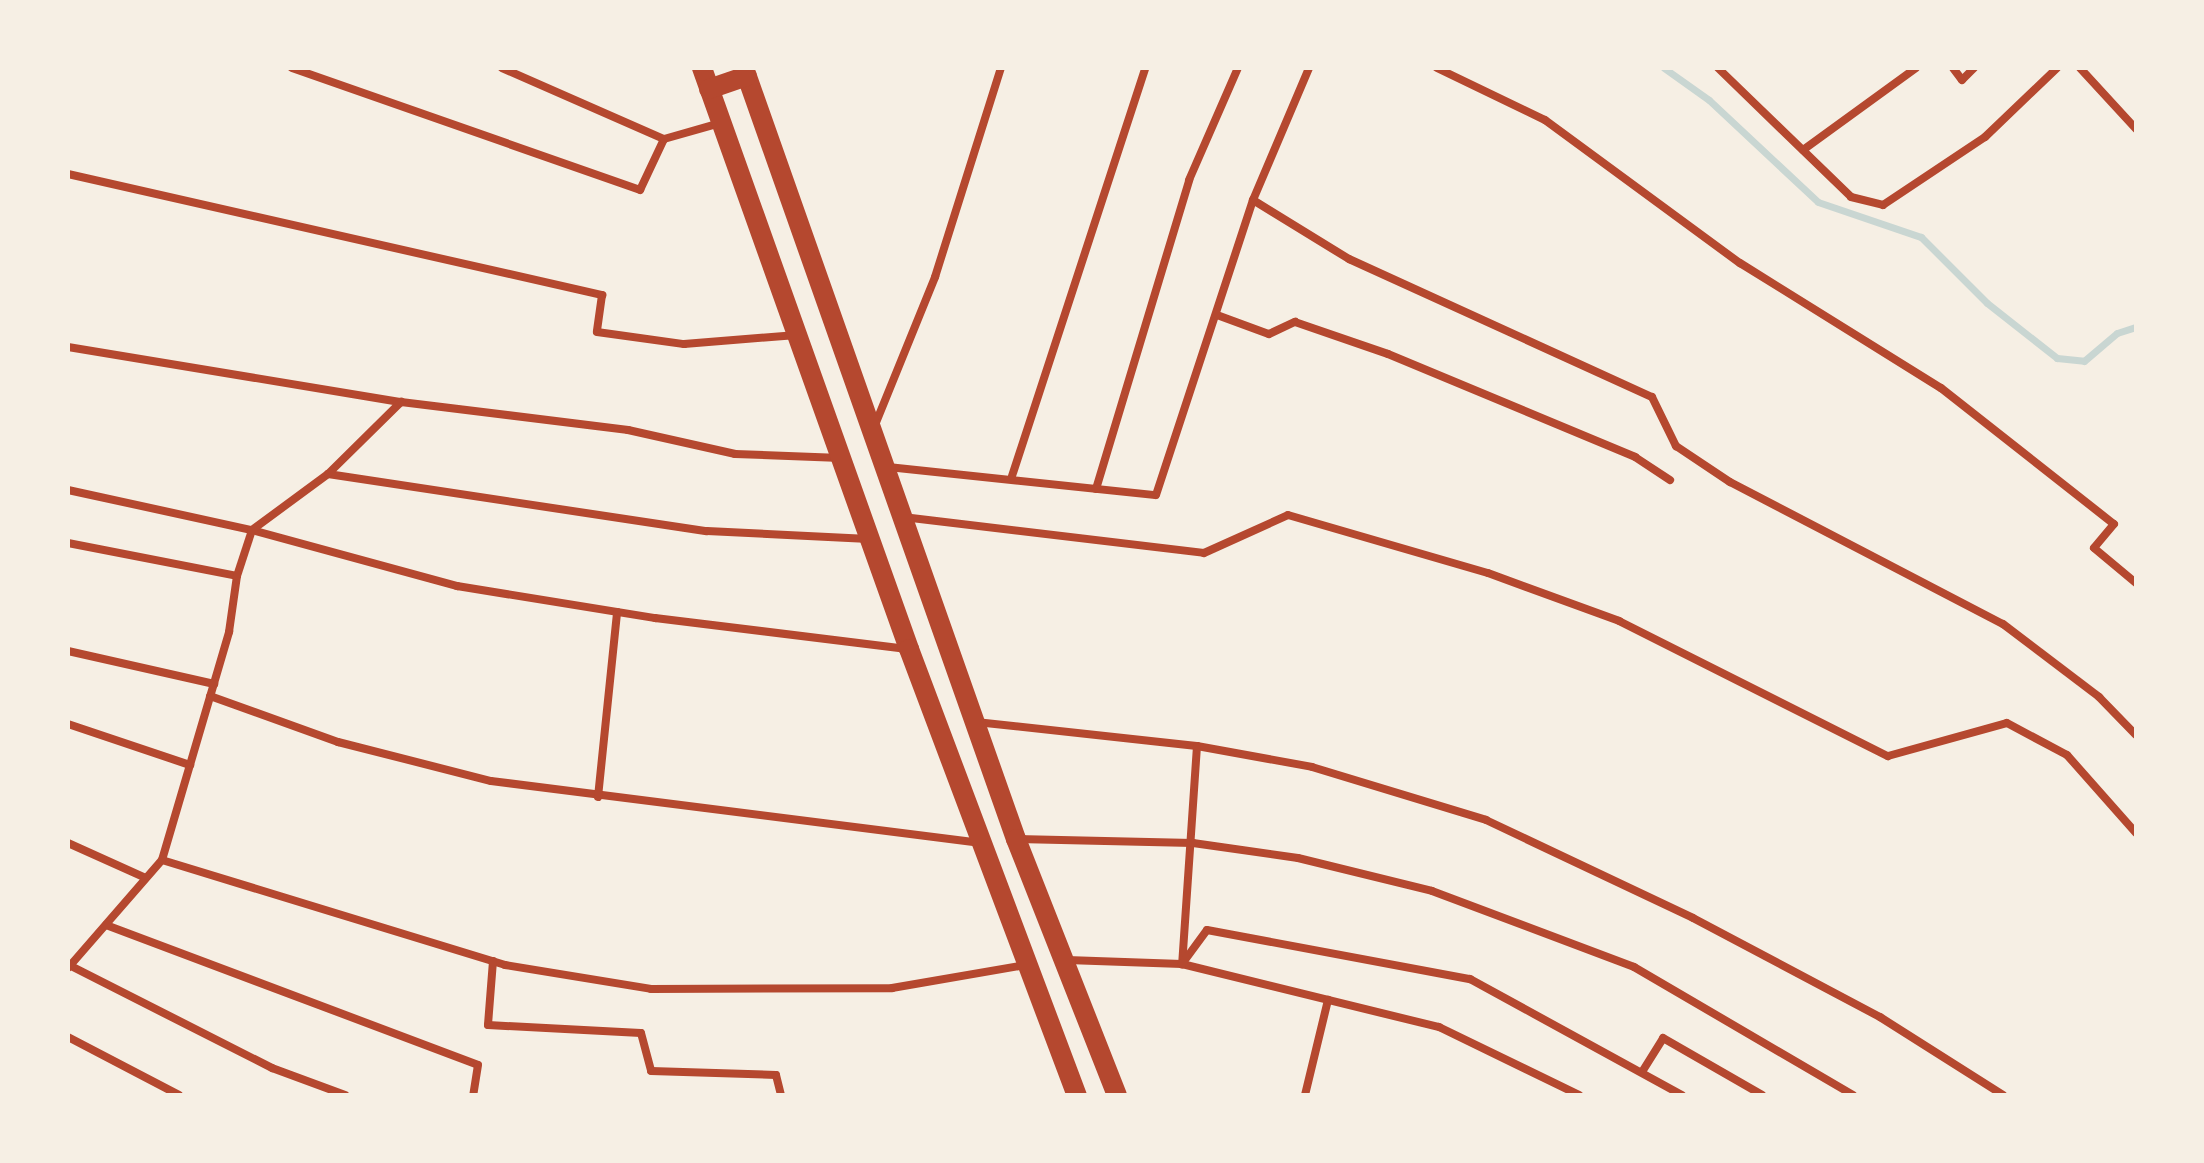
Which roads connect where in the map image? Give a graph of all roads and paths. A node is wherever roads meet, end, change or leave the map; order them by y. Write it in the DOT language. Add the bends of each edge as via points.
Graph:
graph roads {
  1 [pos="292,68"];
  2 [pos="502,68"];
  3 [pos="702,68"];
  4 [pos="1001,68"];
  5 [pos="1145,68"];
  6 [pos="1238,68"];
  7 [pos="1309,68"];
  8 [pos="1437,68"];
  9 [pos="1718,68"];
  10 [pos="1916,68"];
  11 [pos="1953,68"];
  12 [pos="1974,68"];
  13 [pos="2057,68"];
  14 [pos="2080,68"];
  15 [pos="745,72"];
  16 [pos="709,89"];
  17 [pos="720,122"];
  18 [pos="2136,129"];
  19 [pos="664,139"];
  20 [pos="1803,150"];
  21 [pos="68,174"];
  22 [pos="1253,200"];
  23 [pos="1217,315"];
  24 [pos="797,335"];
  25 [pos="68,347"];
  26 [pos="401,402"];
  27 [pos="871,433"];
  28 [pos="842,458"];
  29 [pos="883,467"];
  30 [pos="328,474"];
  31 [pos="1012,476"];
  32 [pos="1670,480"];
  33 [pos="1096,489"];
  34 [pos="68,490"];
  35 [pos="902,517"];
  36 [pos="252,530"];
  37 [pos="870,539"];
  38 [pos="68,543"];
  39 [pos="237,576"];
  40 [pos="2136,583"];
  41 [pos="617,612"];
  42 [pos="909,649"];
  43 [pos="68,651"];
  44 [pos="214,684"];
  45 [pos="210,696"];
  46 [pos="974,722"];
  47 [pos="68,724"];
  48 [pos="2136,735"];
  49 [pos="1197,746"];
  50 [pos="190,765"];
  51 [pos="598,797"];
  52 [pos="2136,833"];
  53 [pos="1016,839"];
  54 [pos="68,843"];
  55 [pos="981,843"];
  56 [pos="1193,843"];
  57 [pos="162,860"];
  58 [pos="146,878"];
  59 [pos="106,925"];
  60 [pos="1067,960"];
  61 [pos="493,961"];
  62 [pos="1182,964"];
  63 [pos="1028,965"];
  64 [pos="69,966"];
  65 [pos="1328,1000"];
  66 [pos="68,1037"];
  67 [pos="1642,1072"];
  68 [pos="179,1095"];
  69 [pos="345,1095"];
  70 [pos="473,1095"];
  71 [pos="781,1095"];
  72 [pos="1077,1095"];
  73 [pos="1117,1095"];
  74 [pos="1305,1095"];
  75 [pos="1579,1095"];
  76 [pos="1682,1095"];
  77 [pos="1762,1095"];
  78 [pos="1853,1095"];
  79 [pos="2003,1095"];
  1 -- 19 [label="street" via="640,190"];
  2 -- 19 [label="street"];
  3 -- 16 [label="main road"];
  4 -- 27 [label="street" via="935,277"];
  5 -- 31 [label="street"];
  6 -- 33 [label="street" via="1189,180"];
  7 -- 22 [label="street"];
  8 -- 40 [label="street" via="1545,120 1740,263 1941,388 2114,524 2094,548"];
  9 -- 20 [label="street"];
  10 -- 20 [label="street"];
  11 -- 12 [label="street" via="1962,80"];
  13 -- 20 [label="street" via="1985,137 1883,205 1851,197"];
  14 -- 18 [label="street"];
  15 -- 16 [label="main road"];
  15 -- 27 [label="main road"];
  16 -- 17 [label="main road"];
  17 -- 19 [label="street"];
  17 -- 24 [label="main road"];
  21 -- 24 [label="street" via="602,295 597,332 684,344"];
  22 -- 23 [label="street"];
  22 -- 48 [label="street" via="1349,259 1652,397 1676,446 1730,482 2003,624 2099,697"];
  23 -- 32 [label="street" via="1269,334 1295,322 1388,354 1635,457"];
  23 -- 33 [label="street" via="1156,495"];
  24 -- 28 [label="main road"];
  25 -- 26 [label="street"];
  26 -- 28 [label="street" via="628,430 735,454"];
  26 -- 30 [label="street"];
  27 -- 29 [label="main road"];
  28 -- 37 [label="main road"];
  29 -- 31 [label="street"];
  29 -- 35 [label="main road"];
  30 -- 36 [label="street"];
  30 -- 37 [label="street" via="707,531"];
  31 -- 33 [label="street"];
  34 -- 36 [label="street"];
  35 -- 46 [label="main road"];
  35 -- 52 [label="street" via="1204,553 1288,515 1488,573 1619,621 1888,756 2007,723 2067,755"];
  36 -- 39 [label="street"];
  36 -- 41 [label="street" via="457,586"];
  37 -- 42 [label="main road"];
  38 -- 39 [label="street"];
  39 -- 44 [label="street"];
  41 -- 42 [label="street"];
  41 -- 51 [label="street"];
  42 -- 55 [label="main road"];
  43 -- 44 [label="street"];
  44 -- 45 [label="street"];
  45 -- 50 [label="street"];
  45 -- 51 [label="street" via="338,742 491,781"];
  46 -- 49 [label="street"];
  46 -- 53 [label="main road"];
  47 -- 50 [label="street"];
  49 -- 56 [label="street"];
  49 -- 79 [label="street" via="1312,767 1486,820 1693,918 1867,1010"];
  50 -- 57 [label="street"];
  51 -- 55 [label="street"];
  53 -- 56 [label="street"];
  53 -- 60 [label="main road"];
  54 -- 58 [label="street"];
  55 -- 63 [label="main road"];
  56 -- 62 [label="street"];
  56 -- 78 [label="street" via="1298,858 1432,891 1634,967"];
  57 -- 58 [label="street"];
  57 -- 61 [label="street"];
  58 -- 59 [label="street"];
  59 -- 64 [label="street"];
  59 -- 70 [label="street" via="478,1065"];
  60 -- 62 [label="street"];
  60 -- 73 [label="main road"];
  61 -- 63 [label="street" via="651,989 782,991 892,988"];
  61 -- 71 [label="street" via="488,1025 641,1033 651,1071 776,1075"];
  62 -- 65 [label="street"];
  62 -- 67 [label="street" via="1207,930 1470,979"];
  63 -- 72 [label="main road"];
  64 -- 69 [label="street" via="272,1068"];
  65 -- 74 [label="street"];
  65 -- 75 [label="street" via="1439,1027 1542,1072"];
  66 -- 68 [label="street"];
  67 -- 76 [label="street"];
  67 -- 77 [label="street" via="1663,1038"];
}
